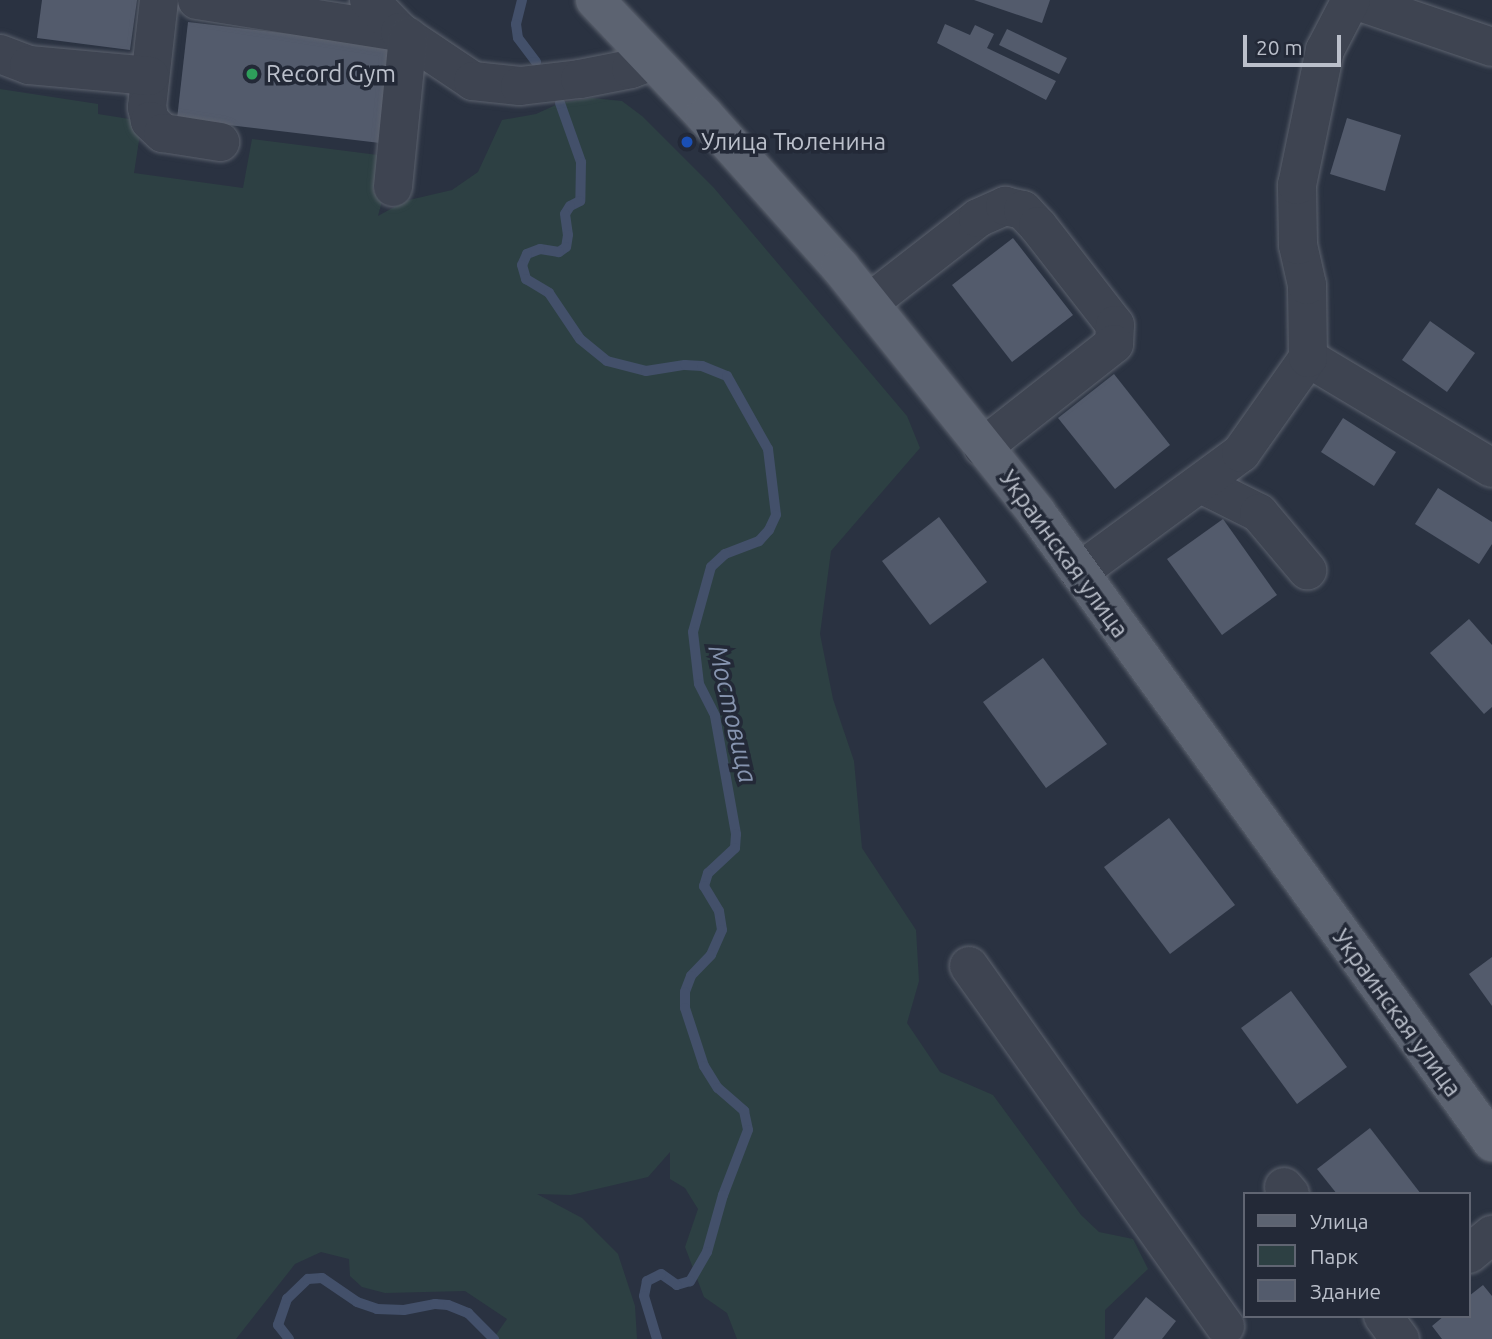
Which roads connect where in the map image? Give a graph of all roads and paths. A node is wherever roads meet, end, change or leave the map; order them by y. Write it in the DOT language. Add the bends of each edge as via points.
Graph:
graph roads {
  1 [pos="159,0"];
  2 [pos="197,0"];
  3 [pos="369,0"];
  4 [pos="595,0"];
  5 [pos="1353,0"];
  6 [pos="404,35"];
  7 [pos="1492,47"];
  8 [pos="0,54"];
  9 [pos="653,61"];
  10 [pos="150,76"];
  11 [pos="220,142"];
  12 [pos="393,187"];
  13 [pos="869,303"];
  14 [pos="1308,358"];
  15 [pos="984,447"];
  16 [pos="1492,468"];
  17 [pos="1201,484"];
  18 [pos="1307,570"];
  19 [pos="1079,572"];
  20 [pos="969,966"];
  21 [pos="1492,1142"];
  22 [pos="1492,1235"];
  23 [pos="1471,1252"];
  24 [pos="1228,1324"];
  1 -- 10 [label="street"];
  2 -- 6 [label="street"];
  3 -- 6 [label="street"];
  4 -- 9 [label="main road, Украинская улица"];
  5 -- 7 [label="street"];
  5 -- 14 [label="street" via="1325,50 1297,185 1298,245 1307,285"];
  6 -- 9 [label="street" via="473,81 520,86 580,79"];
  6 -- 12 [label="street"];
  8 -- 10 [label="street" via="29,65"];
  9 -- 13 [label="main road, Украинская улица"];
  10 -- 11 [label="street" via="150,121 163,133"];
  13 -- 15 [label="main road, Украинская улица"];
  13 -- 15 [label="street" via="978,218 1005,206 1023,209 1038,226 1115,325 1114,344"];
  14 -- 16 [label="street"];
  14 -- 17 [label="street" via="1241,453"];
  15 -- 19 [label="main road, Украинская улица"];
  17 -- 18 [label="street" via="1259,513"];
  17 -- 19 [label="street"];
  19 -- 21 [label="main road, Украинская улица"];
  20 -- 24 [label="street"];
  22 -- 23 [label="street"];
}
